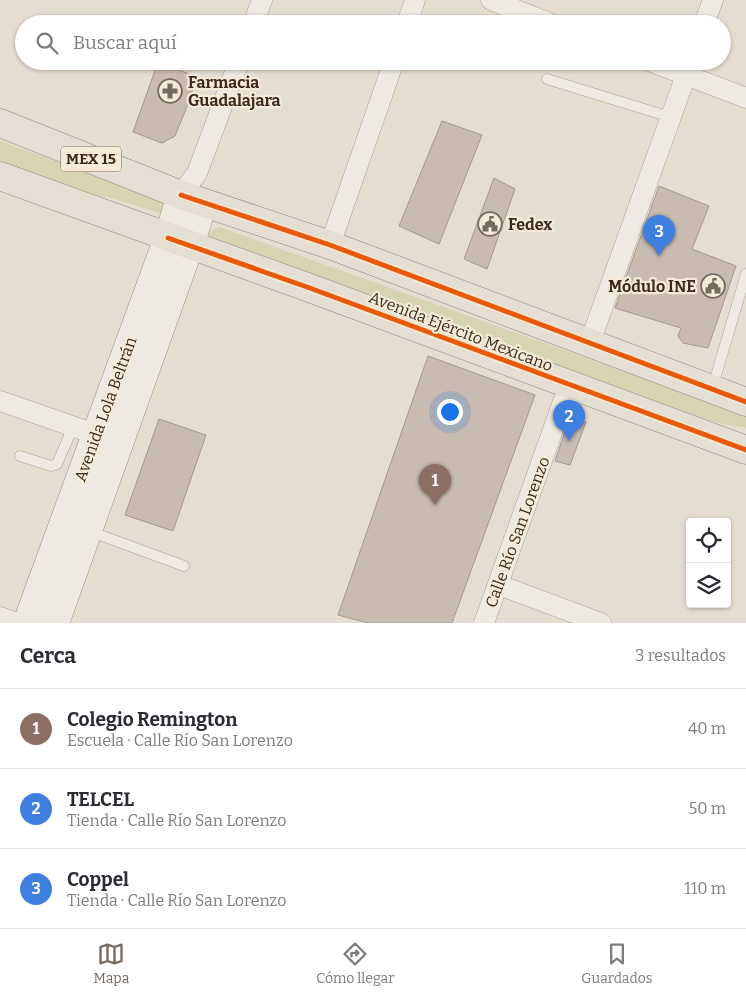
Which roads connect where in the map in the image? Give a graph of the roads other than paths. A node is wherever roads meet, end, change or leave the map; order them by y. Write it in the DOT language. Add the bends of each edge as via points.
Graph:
graph roads {
  1 [pos="262,0"];
  2 [pos="415,0"];
  3 [pos="491,0"];
  4 [pos="713,0"];
  5 [pos="256,15"];
  6 [pos="410,15"];
  7 [pos="529,15"];
  8 [pos="707,15"];
  9 [pos="236,70"];
  10 [pos="391,70"];
  11 [pos="687,70"];
  12 [pos="692,70"];
  13 [pos="547,79"];
  14 [pos="746,98"];
  15 [pos="670,117"];
  16 [pos="0,124"];
  17 [pos="0,176"];
  18 [pos="192,199"];
  19 [pos="179,241"];
  20 [pos="330,245"];
  21 [pos="746,274"];
  22 [pos="590,342"];
  23 [pos="569,385"];
  24 [pos="711,390"];
  25 [pos="0,400"];
  26 [pos="746,402"];
  27 [pos="96,435"];
  28 [pos="746,450"];
  29 [pos="20,456"];
  30 [pos="88,531"];
  31 [pos="184,566"];
  32 [pos="499,585"];
  33 [pos="0,617"];
  34 [pos="17,623"];
  35 [pos="27,623"];
  36 [pos="55,623"];
  37 [pos="484,623"];
  38 [pos="601,623"];
  1 -- 5 [label="street"];
  2 -- 6 [label="street"];
  3 -- 7 [label="street"];
  4 -- 8 [label="street"];
  9 -- 18 [label="street" via="197,173"];
  10 -- 20 [label="street"];
  11 -- 15 [label="street"];
  12 -- 14 [label="street"];
  13 -- 15 [label="lane"];
  15 -- 22 [label="street"];
  16 -- 18 [label="main road, Avenida Ejército Mexicano / MEX 15"];
  17 -- 19 [label="main road, Avenida Ejército Mexicano"];
  18 -- 19 [label="street, Avenida Lola Beltrán"];
  18 -- 20 [label="main road, Avenida Ejército Mexicano / MEX 15"];
  19 -- 23 [label="main road, Avenida Ejército Mexicano"];
  19 -- 27 [label="street, Avenida Lola Beltrán"];
  20 -- 22 [label="main road, Avenida Ejército Mexicano / MEX 15"];
  21 -- 24 [label="lane"];
  22 -- 24 [label="main road, Avenida Ejército Mexicano / MEX 15"];
  23 -- 28 [label="main road, Avenida Ejército Mexicano"];
  23 -- 32 [label="street, Calle Río San Lorenzo"];
  24 -- 26 [label="main road, Avenida Ejército Mexicano / MEX 15"];
  25 -- 27 [label="street"];
  27 -- 29 [label="lane" via="51,466"];
  27 -- 30 [label="street, Avenida Lola Beltrán"];
  27 -- 35 [label="street, Avenida Lola Beltrán"];
  30 -- 31 [label="lane"];
  30 -- 36 [label="street, Avenida Lola Beltrán"];
  32 -- 37 [label="street, Calle Río San Lorenzo"];
  32 -- 38 [label="street"];
  33 -- 34 [label="street"];
}
